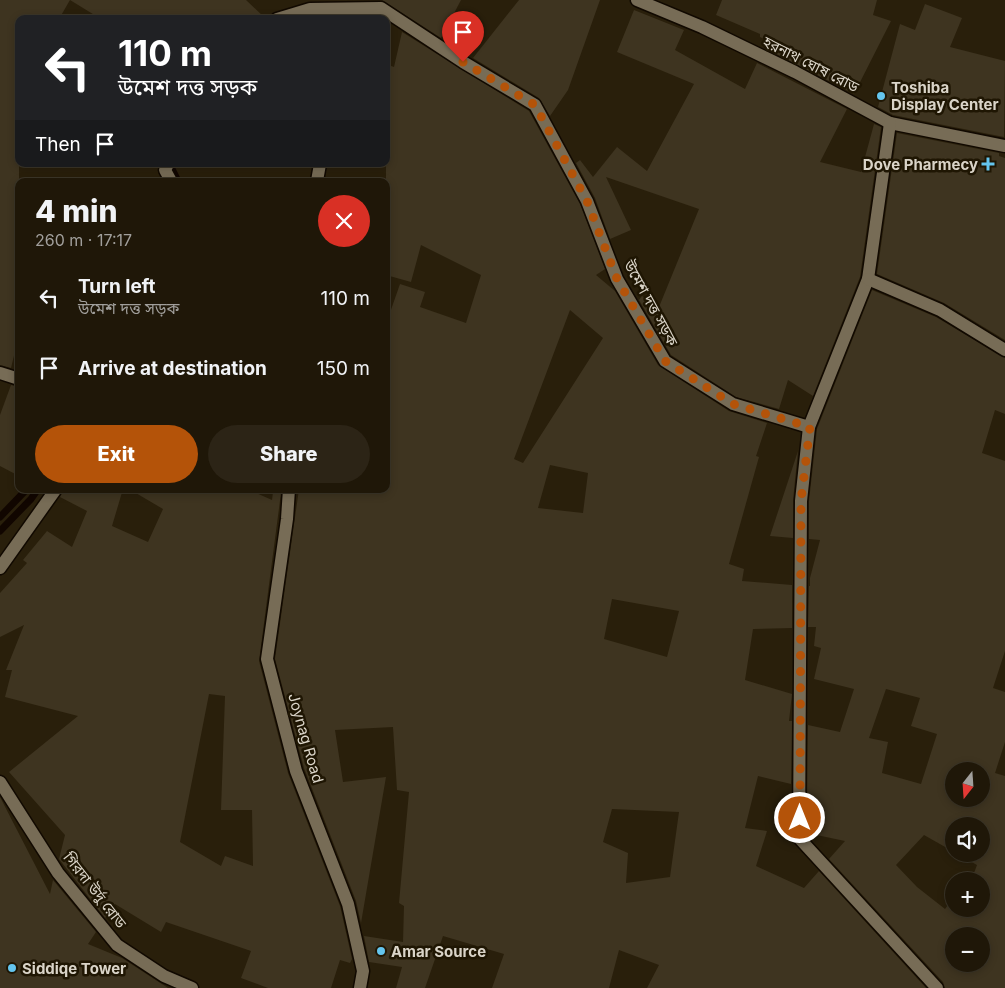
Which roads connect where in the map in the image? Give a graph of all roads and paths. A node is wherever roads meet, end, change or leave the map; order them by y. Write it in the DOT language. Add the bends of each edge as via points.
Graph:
graph roads {
  1 [pos="637,0"];
  2 [pos="381,9"];
  3 [pos="290,15"];
  4 [pos="890,123"];
  5 [pos="1005,146"];
  6 [pos="868,279"];
  7 [pos="1005,350"];
  8 [pos="0,372"];
  9 [pos="15,378"];
  10 [pos="810,427"];
  11 [pos="53,493"];
  12 [pos="289,493"];
  13 [pos="0,568"];
  14 [pos="0,782"];
  15 [pos="192,988"];
  16 [pos="360,988"];
  17 [pos="937,988"];
  1 -- 4 [label="street, হরনাথ ঘোষ রোড" via="795,72"];
  2 -- 3 [label="street, উমেশ দত্ত সড়ক" via="310,9"];
  2 -- 10 [label="street, উমেশ দত্ত সড়ক" via="535,105 587,201 617,279 665,361 733,404"];
  4 -- 5 [label="street, হরনাথ ঘোষ রোড"];
  4 -- 6 [label="street"];
  6 -- 7 [label="street" via="940,310"];
  6 -- 10 [label="street"];
  8 -- 9 [label="street"];
  10 -- 17 [label="street" via="801,501 799,838"];
  11 -- 13 [label="street"];
  12 -- 16 [label="street, Joynag Road" via="267,659 296,771 348,904 363,970"];
  14 -- 15 [label="street, গিরদা উর্দু রোড" via="58,872 118,946 164,976"];
}
